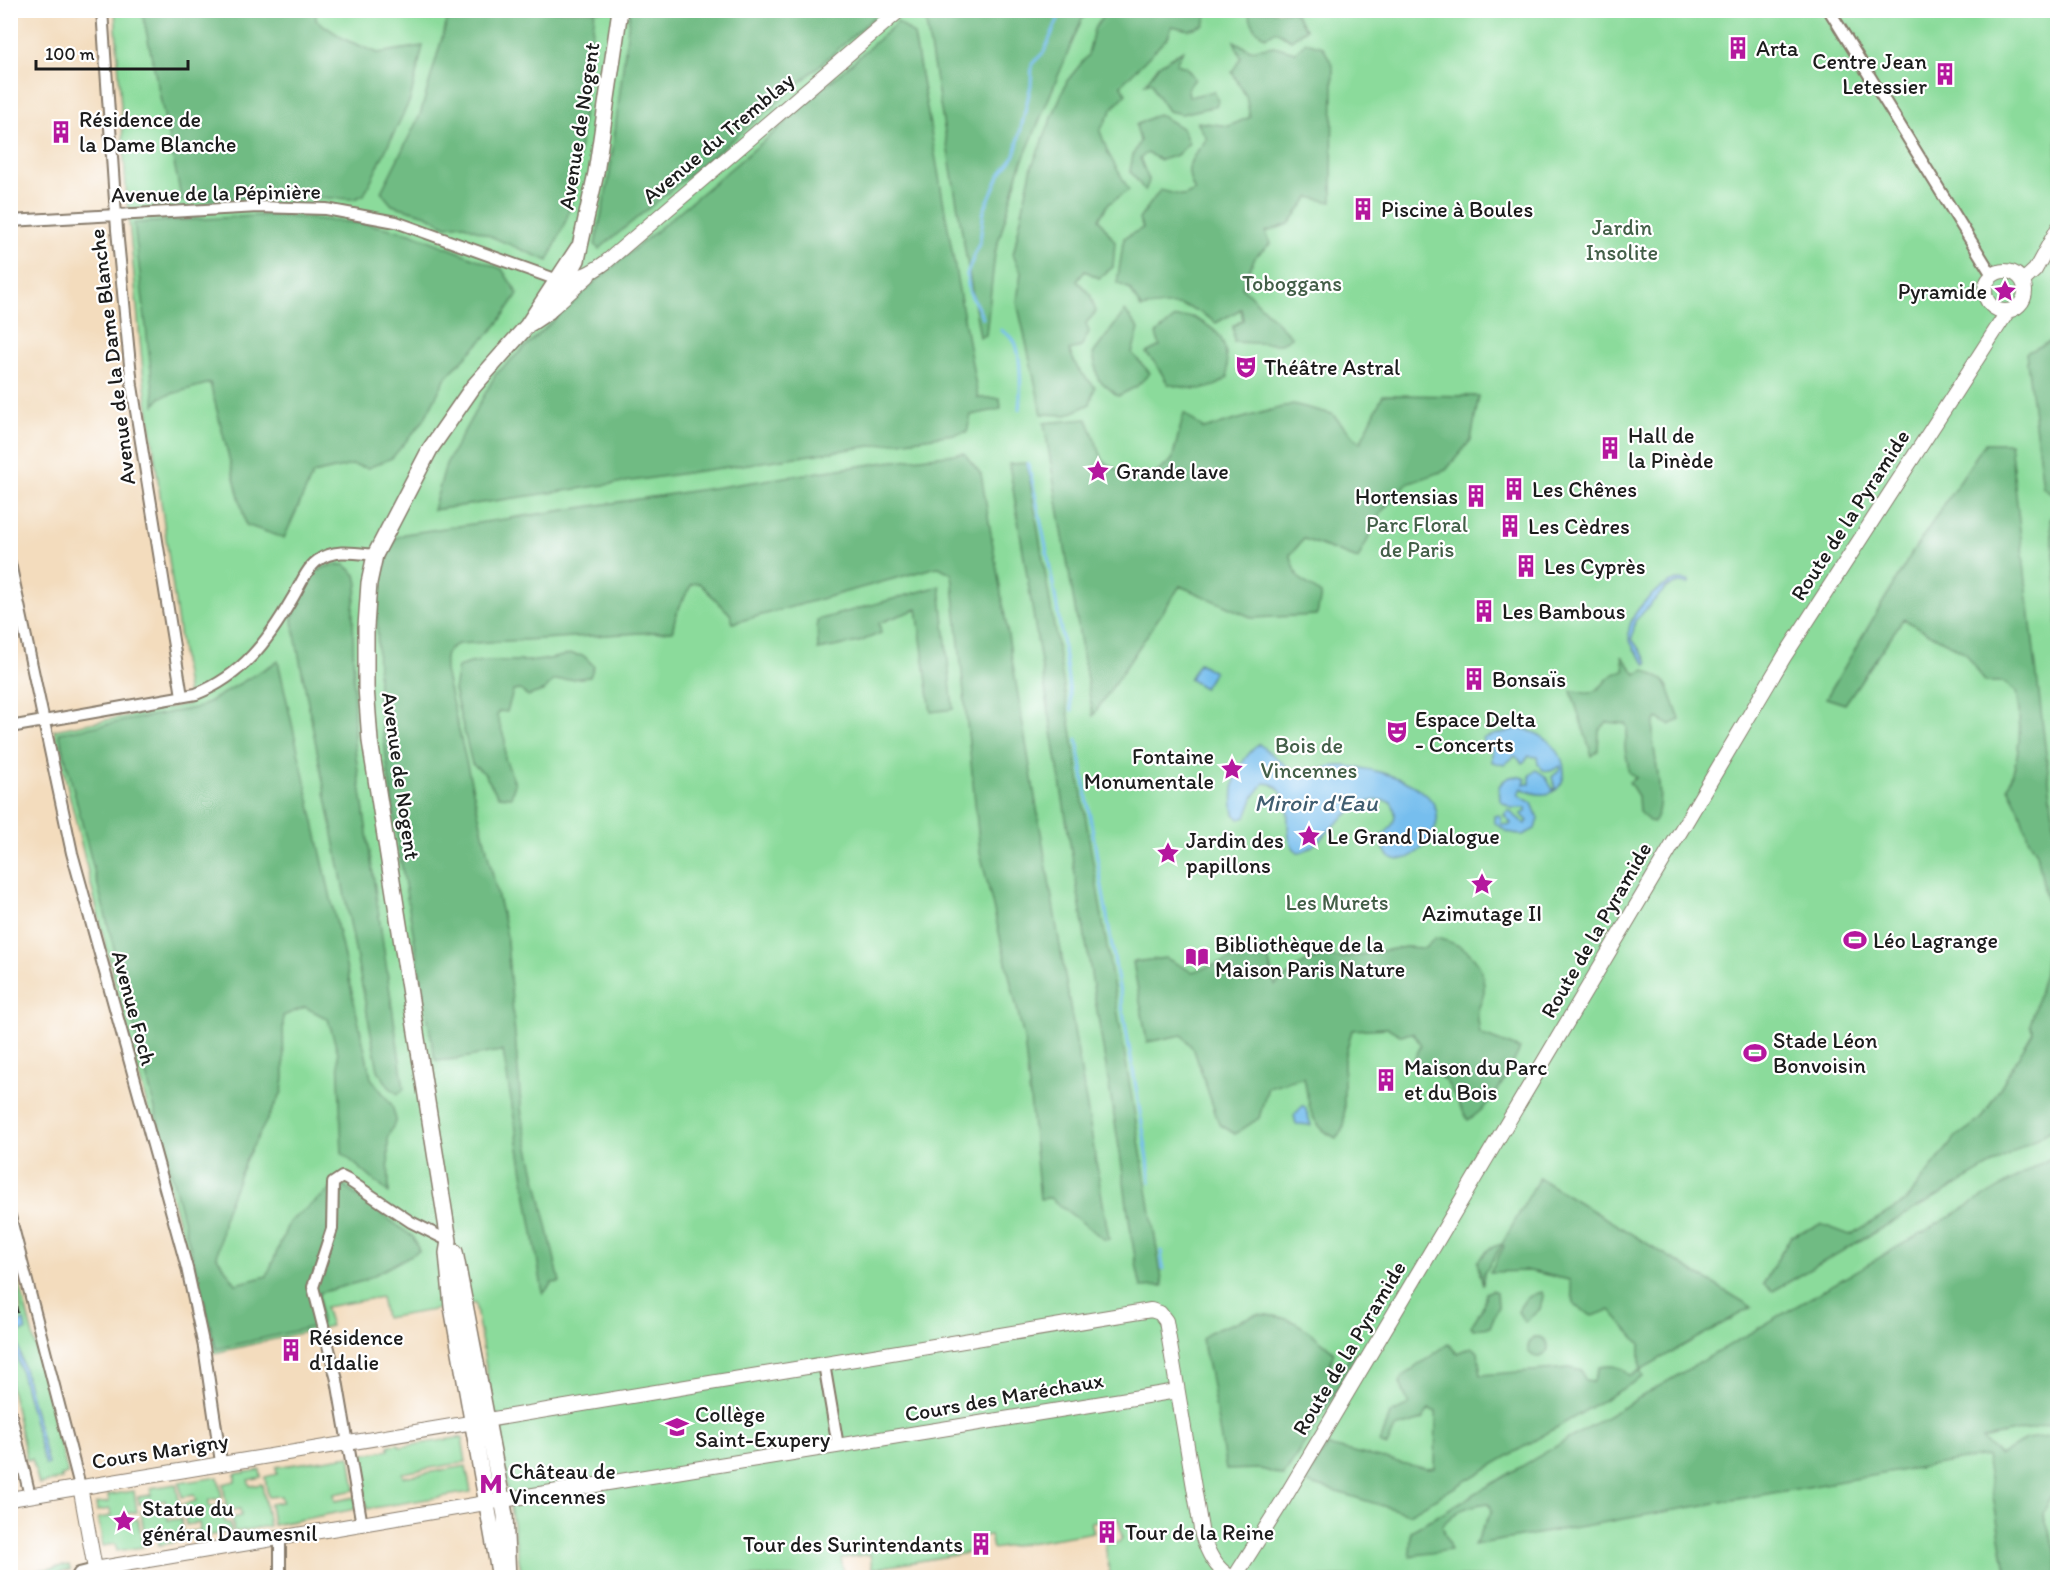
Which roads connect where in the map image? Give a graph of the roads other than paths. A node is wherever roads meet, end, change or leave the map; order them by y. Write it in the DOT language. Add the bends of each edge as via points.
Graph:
graph roads {
  1 [pos="102,10"];
  2 [pos="620,10"];
  3 [pos="900,10"];
  4 [pos="1828,10"];
  5 [pos="115,214"];
  6 [pos="10,221"];
  7 [pos="2058,228"];
  8 [pos="592,273"];
  9 [pos="1992,275"];
  10 [pos="562,279"];
  11 [pos="2023,280"];
  12 [pos="549,311"];
  13 [pos="2008,312"];
  14 [pos="527,326"];
  15 [pos="375,555"];
  16 [pos="10,563"];
  17 [pos="182,696"];
  18 [pos="43,722"];
  19 [pos="10,728"];
  20 [pos="10,1216"];
  21 [pos="449,1241"];
  22 [pos="824,1364"];
  23 [pos="1177,1391"];
  24 [pos="10,1412"];
  25 [pos="485,1419"];
  26 [pos="349,1442"];
  27 [pos="838,1446"];
  28 [pos="221,1462"];
  29 [pos="80,1486"];
  30 [pos="30,1496"];
  31 [pos="10,1499"];
  32 [pos="505,1500"];
  33 [pos="486,1503"];
  34 [pos="362,1525"];
  35 [pos="280,1538"];
  36 [pos="94,1569"];
  37 [pos="76,1577"];
  38 [pos="280,1578"];
  39 [pos="500,1578"];
  40 [pos="508,1578"];
  41 [pos="1233,1578"];
  1 -- 5 [label="street, Avenue de la Dame Blanche"];
  2 -- 10 [label="main road, Avenue de Nogent" via="589,214 577,260"];
  3 -- 8 [label="street, Avenue du Tremblay"];
  4 -- 9 [label="street"];
  5 -- 6 [label="street, Avenue de la Pépinière"];
  5 -- 10 [label="street, Avenue de la Pépinière" via="281,206 359,213 432,233"];
  5 -- 17 [label="street, Avenue de la Dame Blanche" via="132,386"];
  7 -- 11 [label="street" via="2035,270"];
  8 -- 10 [label="street, Avenue du Tremblay"];
  8 -- 12 [label="street"];
  9 -- 11 [label="street" via="2010,272"];
  9 -- 13 [label="street" via="1987,283 1988,300 1998,310"];
  10 -- 12 [label="main road, Avenue de Nogent"];
  10 -- 14 [label="main road, Avenue de Nogent"];
  11 -- 13 [label="street" via="2025,296 2021,304"];
  12 -- 14 [label="main road, Avenue de Nogent"];
  13 -- 41 [label="street, Route de la Pyramide" via="1778,666 1284,1499"];
  14 -- 15 [label="main road, Avenue de Nogent" via="473,387 430,448"];
  15 -- 17 [label="street" via="339,552 316,561 277,626 245,666 214,687"];
  15 -- 21 [label="main road, Avenue de Nogent" via="366,627 370,741"];
  16 -- 18 [label="street, Avenue Foch"];
  17 -- 18 [label="street"];
  18 -- 19 [label="street"];
  18 -- 28 [label="street, Avenue Foch" via="100,960 187,1268"];
  20 -- 29 [label="street"];
  21 -- 25 [label="main road, Avenue de Nogent" via="452,1307"];
  21 -- 26 [label="street" via="411,1222 348,1180 336,1179 332,1189 332,1229 313,1287"];
  22 -- 23 [label="street" via="1146,1310 1160,1313 1166,1322"];
  22 -- 25 [label="street"];
  22 -- 27 [label="street"];
  23 -- 27 [label="street, Cours des Maréchaux"];
  23 -- 41 [label="street" via="1202,1535 1215,1563"];
  24 -- 30 [label="street"];
  25 -- 26 [label="street, Cours Marigny"];
  25 -- 32 [label="main road"];
  25 -- 33 [label="main road"];
  26 -- 28 [label="street, Cours Marigny"];
  26 -- 34 [label="street"];
  27 -- 32 [label="street, Cours des Maréchaux"];
  28 -- 29 [label="street, Cours Marigny"];
  29 -- 30 [label="street"];
  29 -- 36 [label="street, Cours Marigny"];
  30 -- 31 [label="street"];
  32 -- 33 [label="street, Cours des Maréchaux"];
  32 -- 40 [label="main road"];
  33 -- 34 [label="street"];
  33 -- 39 [label="main road"];
  34 -- 35 [label="street"];
  35 -- 36 [label="street"];
  35 -- 38 [label="street"];
  36 -- 37 [label="street"];
}
